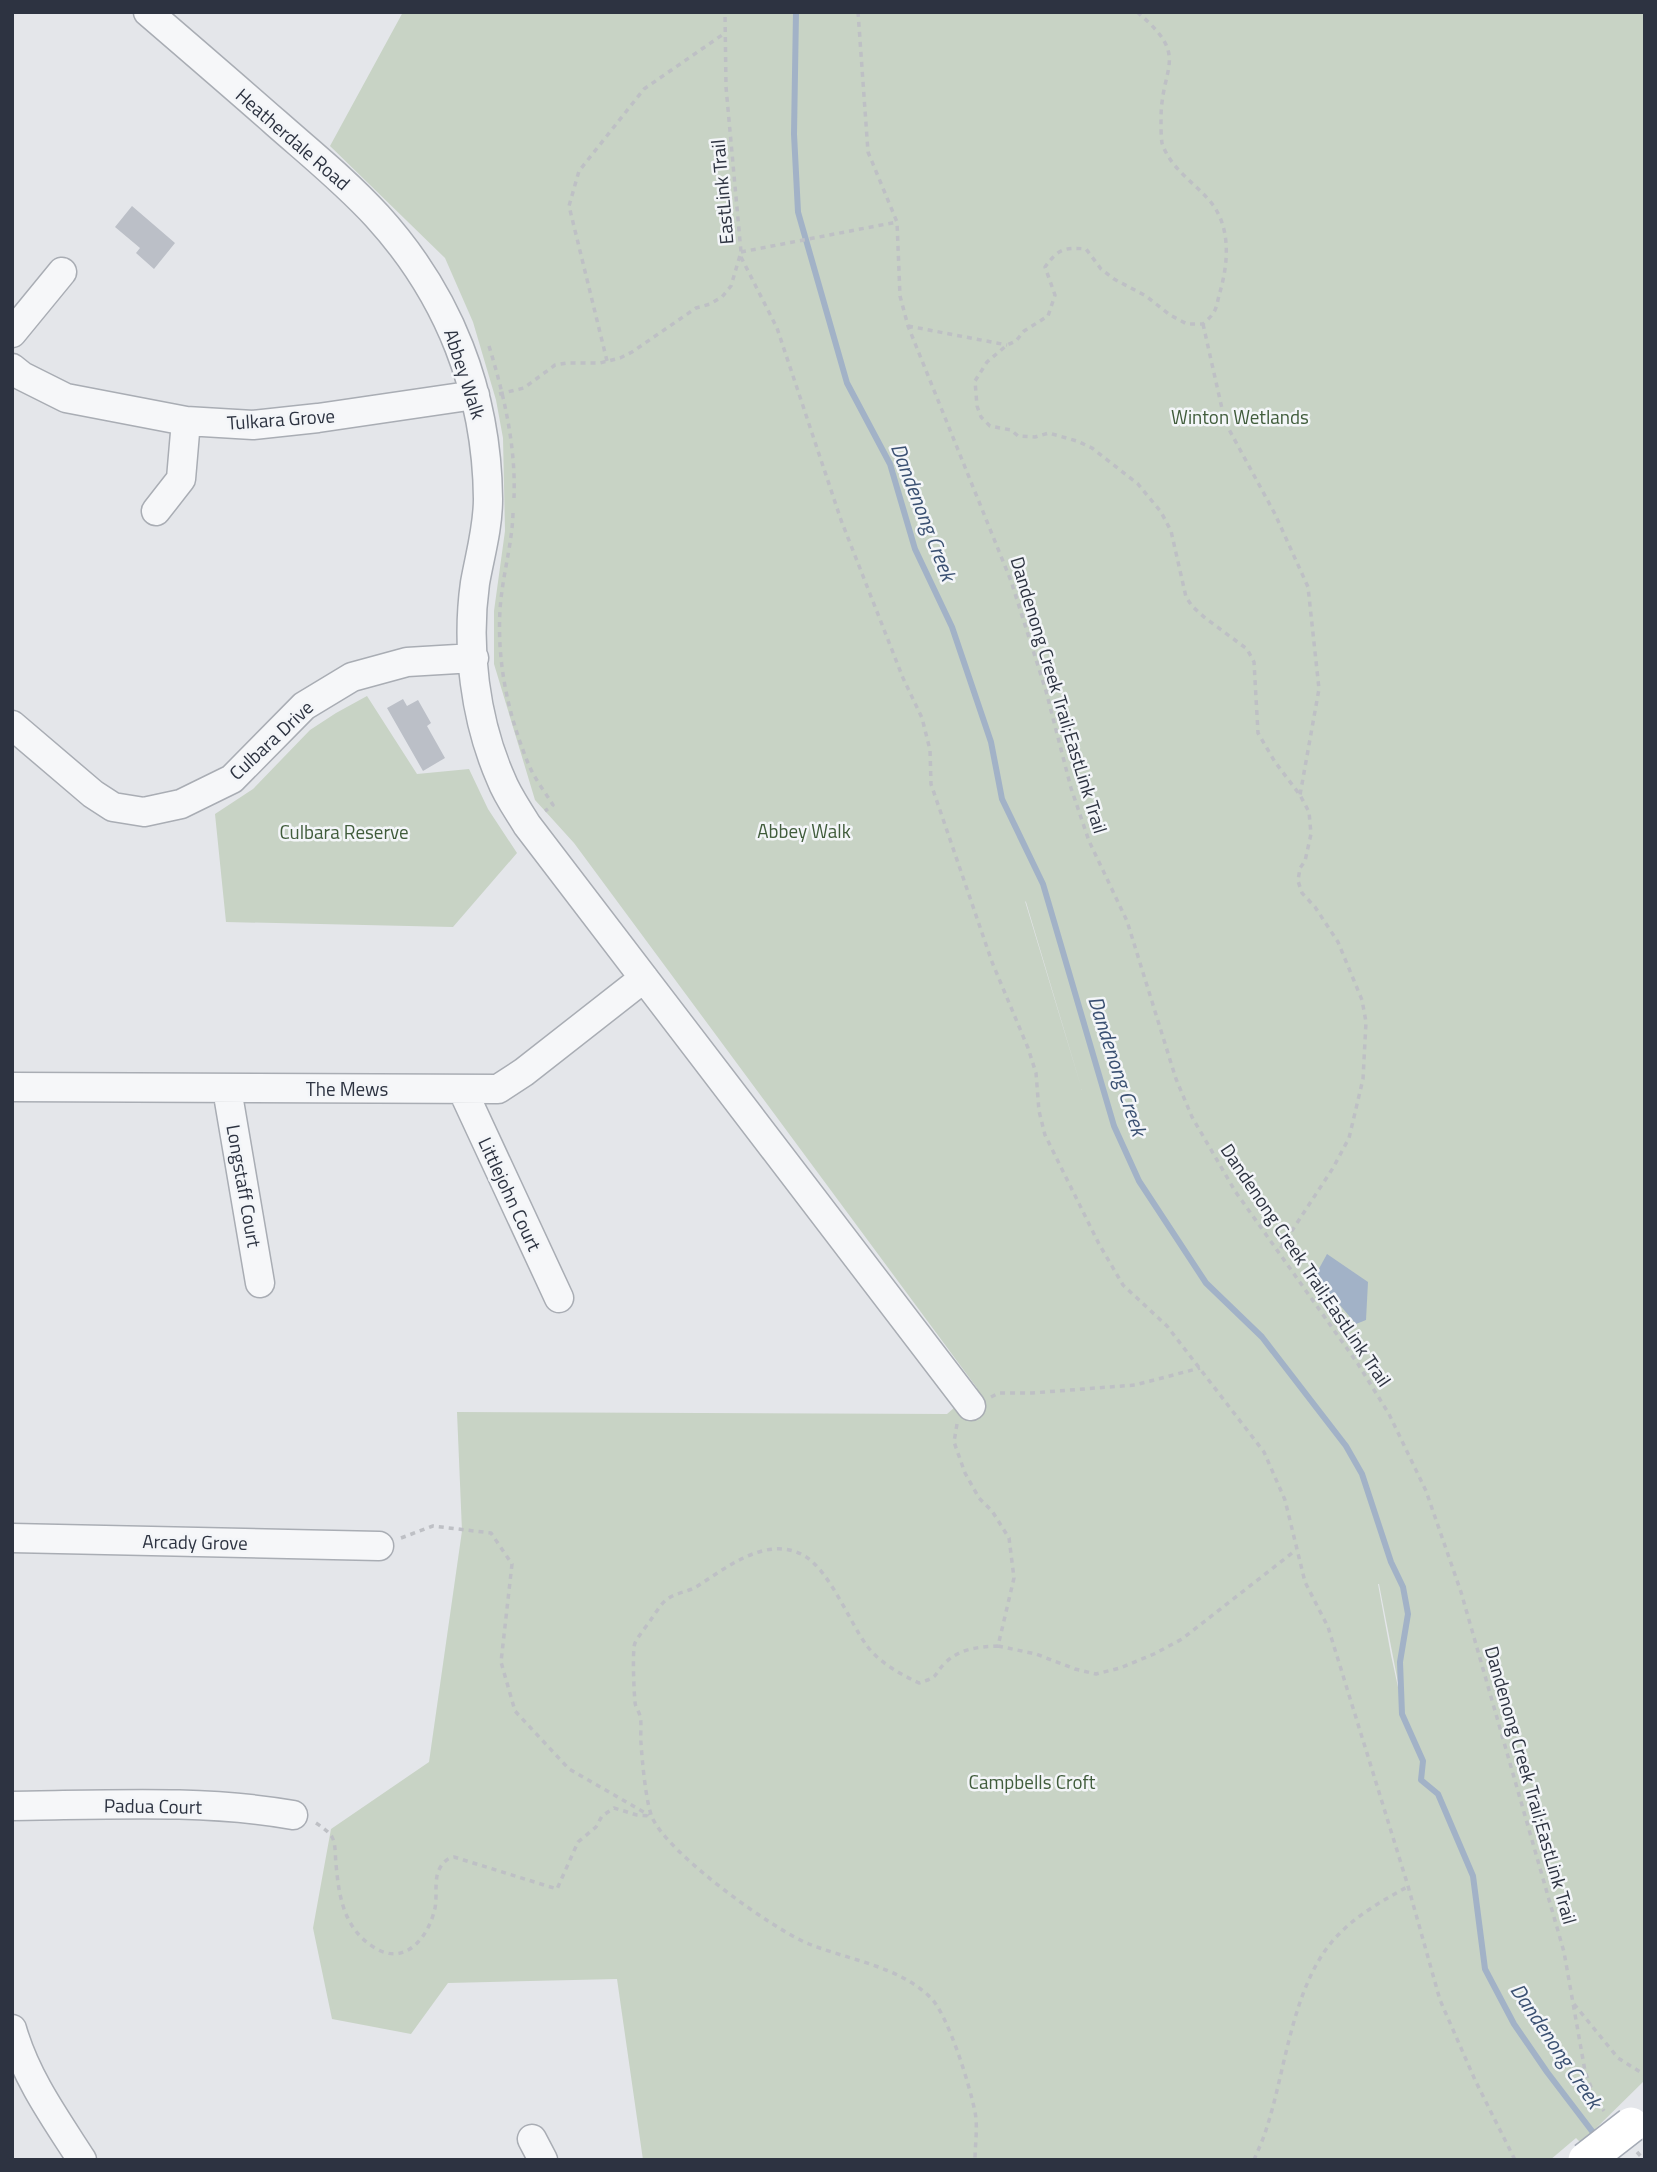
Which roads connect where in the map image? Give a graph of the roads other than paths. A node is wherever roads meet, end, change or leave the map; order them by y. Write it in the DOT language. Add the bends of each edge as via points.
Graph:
graph roads {
  1 [pos="149,12"];
  2 [pos="62,272"];
  3 [pos="424,278"];
  4 [pos="12,333"];
  5 [pos="12,369"];
  6 [pos="475,395"];
  7 [pos="186,421"];
  8 [pos="156,511"];
  9 [pos="474,658"];
  10 [pos="12,725"];
  11 [pos="645,978"];
  12 [pos="12,1087"];
  13 [pos="228,1088"];
  14 [pos="462,1089"];
  15 [pos="260,1283"];
  16 [pos="559,1298"];
  17 [pos="971,1406"];
  18 [pos="12,1538"];
  19 [pos="379,1546"];
  20 [pos="12,1805"];
  21 [pos="293,1815"];
  22 [pos="12,2029"];
  23 [pos="1625,2131"];
  24 [pos="82,2160"];
  25 [pos="1586,2160"];
  1 -- 3 [label="street, Heatherdale Road" via="345,184 397,239"];
  2 -- 4 [label="street"];
  3 -- 6 [label="street, Abbey Walk" via="459,344"];
  5 -- 7 [label="street, Tulkara Grove" via="66,398"];
  6 -- 7 [label="street, Tulkara Grove" via="253,425"];
  6 -- 9 [label="street, Abbey Walk" via="482,423 488,502 475,583"];
  7 -- 8 [label="street" via="181,478"];
  9 -- 10 [label="street, Culbara Drive" via="407,662 352,677 304,706 232,779 181,804 144,812 113,807 93,794"];
  9 -- 11 [label="street, Abbey Walk" via="487,742 502,782 527,825"];
  11 -- 14 [label="street, The Mews" via="498,1089"];
  11 -- 17 [label="street, Abbey Walk"];
  12 -- 13 [label="street, The Mews"];
  13 -- 14 [label="street, The Mews"];
  13 -- 15 [label="street, Longstaff Court"];
  14 -- 16 [label="street, Littlejohn Court"];
  18 -- 19 [label="street, Arcady Grove"];
  20 -- 21 [label="street, Padua Court" via="181,1805"];
  22 -- 24 [label="street" via="43,2100"];
  23 -- 25 [label="main road, bridge"];
}
